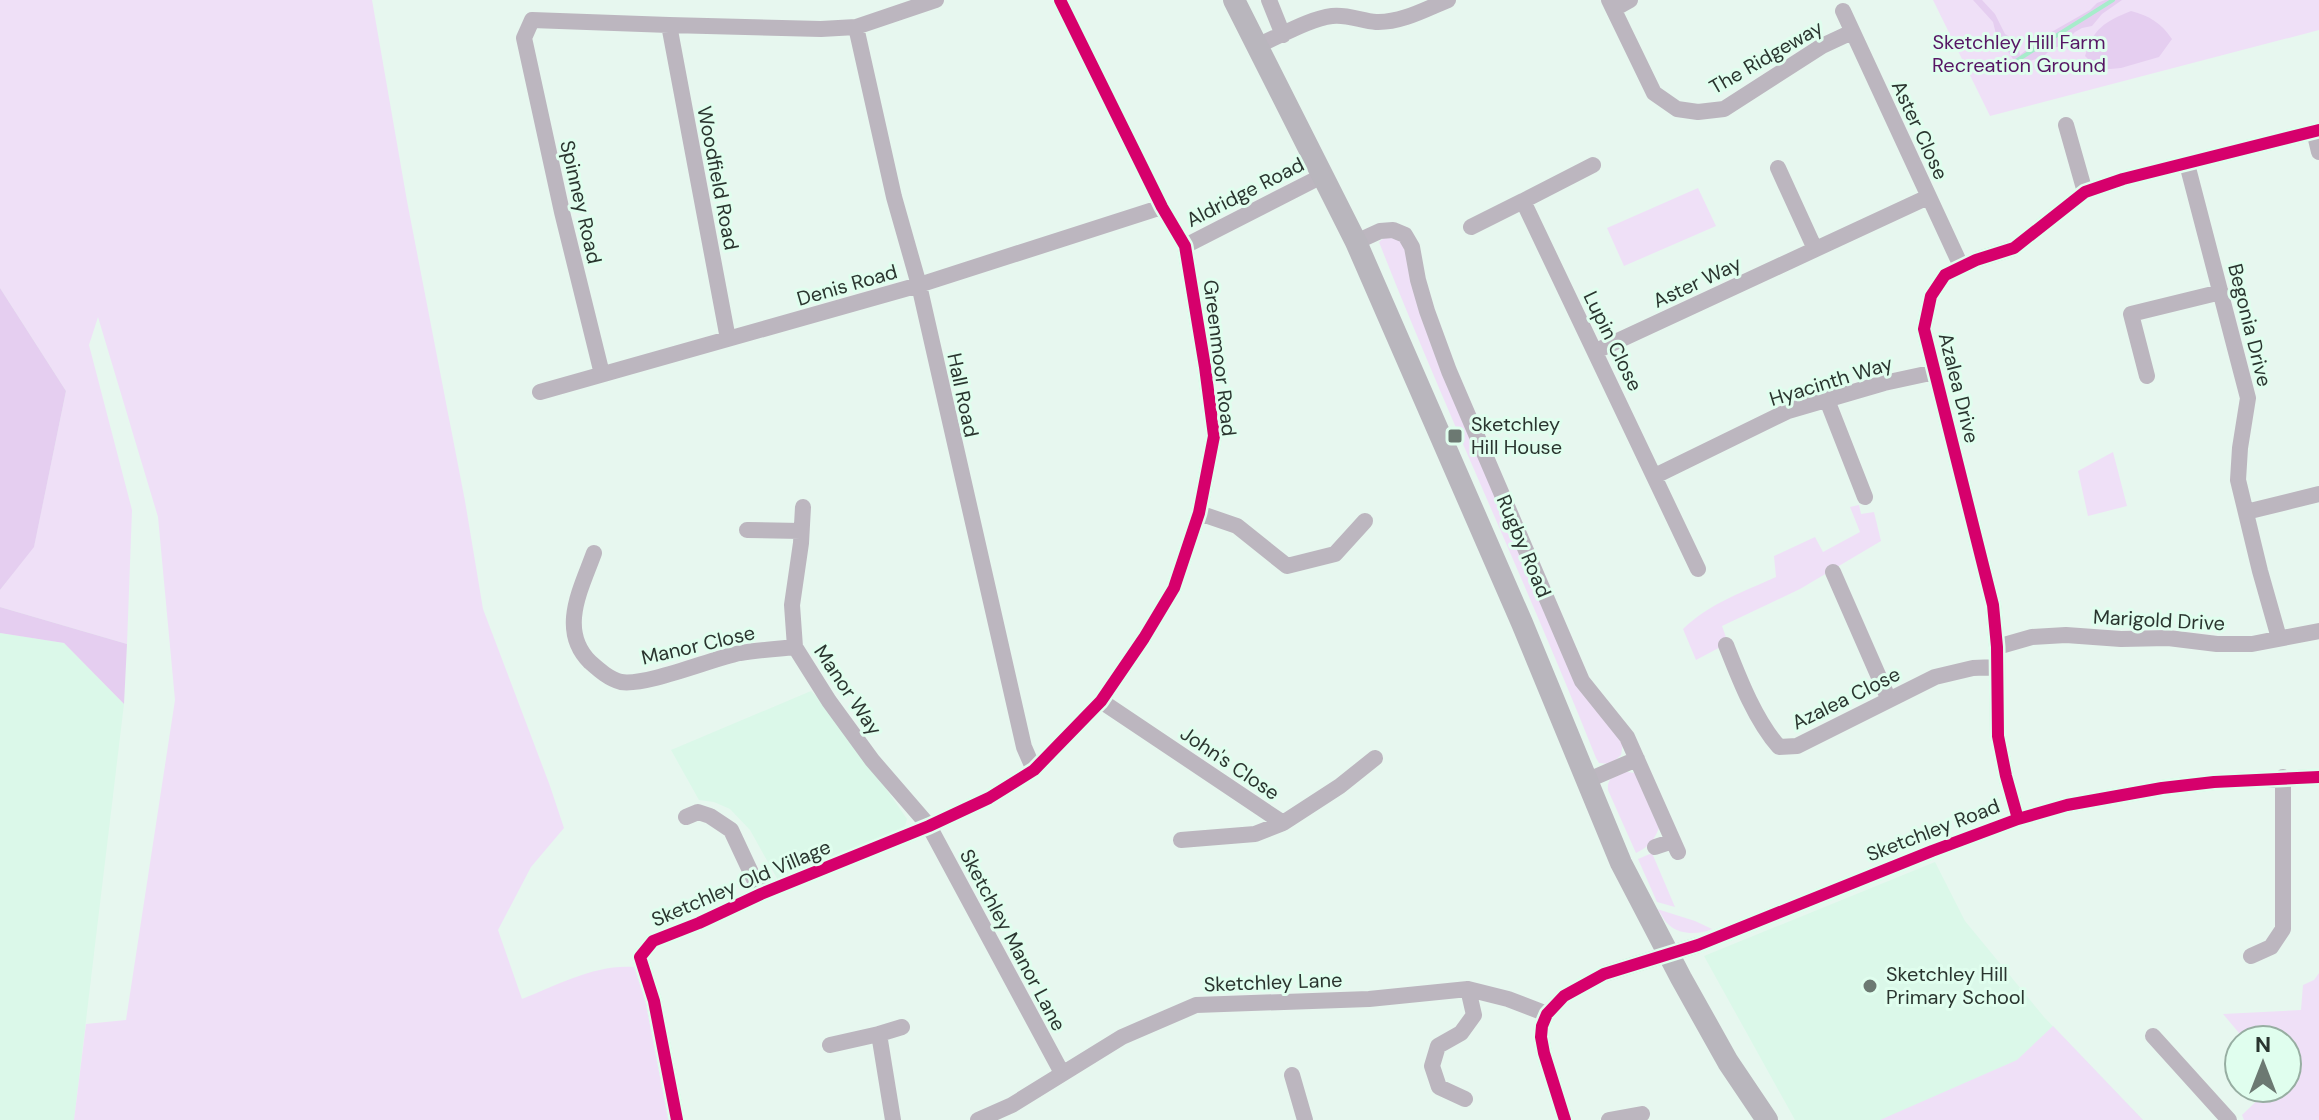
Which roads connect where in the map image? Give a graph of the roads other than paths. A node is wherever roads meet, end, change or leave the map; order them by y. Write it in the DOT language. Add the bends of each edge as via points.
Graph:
graph roads {
  1 [pos="936,0"];
  2 [pos="1060,0"];
  3 [pos="1234,0"];
  4 [pos="1269,0"];
  5 [pos="1448,0"];
  6 [pos="1630,0"];
  7 [pos="1612,4"];
  8 [pos="1843,11"];
  9 [pos="669,25"];
  10 [pos="856,27"];
  11 [pos="1852,32"];
  12 [pos="1283,35"];
  13 [pos="1256,46"];
  14 [pos="2066,125"];
  15 [pos="2316,130"];
  16 [pos="2319,152"];
  17 [pos="2187,164"];
  18 [pos="1593,165"];
  19 [pos="1778,168"];
  20 [pos="1324,175"];
  21 [pos="2085,192"];
  22 [pos="1928,197"];
  23 [pos="1523,201"];
  24 [pos="1162,207"];
  25 [pos="1471,227"];
  26 [pos="1356,242"];
  27 [pos="1185,246"];
  28 [pos="1815,249"];
  29 [pos="1961,266"];
  30 [pos="919,285"];
  31 [pos="2221,292"];
  32 [pos="728,339"];
  33 [pos="1596,351"];
  34 [pos="1935,372"];
  35 [pos="602,374"];
  36 [pos="2147,376"];
  37 [pos="540,392"];
  38 [pos="1827,400"];
  39 [pos="1655,476"];
  40 [pos="2319,494"];
  41 [pos="1865,497"];
  42 [pos="803,507"];
  43 [pos="2246,512"];
  44 [pos="1199,513"];
  45 [pos="1365,521"];
  46 [pos="747,530"];
  47 [pos="801,531"];
  48 [pos="594,553"];
  49 [pos="1698,569"];
  50 [pos="1833,572"];
  51 [pos="2319,631"];
  52 [pos="2279,638"];
  53 [pos="1726,645"];
  54 [pos="795,647"];
  55 [pos="1997,647"];
  56 [pos="1996,667"];
  57 [pos="1889,700"];
  58 [pos="1101,701"];
  59 [pos="1375,758"];
  60 [pos="1637,759"];
  61 [pos="1034,770"];
  62 [pos="2283,777"];
  63 [pos="2319,777"];
  64 [pos="1586,781"];
  65 [pos="686,817"];
  66 [pos="2018,819"];
  67 [pos="1283,823"];
  68 [pos="929,826"];
  69 [pos="1181,840"];
  70 [pos="1655,847"];
  71 [pos="761,894"];
  72 [pos="1668,953"];
  73 [pos="2251,956"];
  74 [pos="1468,989"];
  75 [pos="1547,1014"];
  76 [pos="902,1027"];
  77 [pos="879,1034"];
  78 [pos="2153,1036"];
  79 [pos="830,1045"];
  80 [pos="1062,1073"];
  81 [pos="1292,1075"];
  82 [pos="1465,1099"];
  83 [pos="1642,1114"];
  84 [pos="677,1120"];
  85 [pos="893,1120"];
  86 [pos="978,1120"];
  87 [pos="1305,1120"];
  88 [pos="1565,1120"];
  89 [pos="1609,1120"];
  90 [pos="1767,1120"];
  91 [pos="2229,1120"];
  1 -- 10 [label="street"];
  2 -- 24 [label="street, Greenmoor Road"];
  3 -- 13 [label="main road, Rugby Road"];
  4 -- 12 [label="street"];
  5 -- 12 [label="street" via="1388,22 1334,16"];
  6 -- 7 [label="street, The Ridgeway"];
  7 -- 11 [label="street, The Ridgeway" via="1654,93 1677,109 1698,112 1724,109"];
  8 -- 11 [label="street, Aster Close"];
  9 -- 10 [label="street"];
  9 -- 32 [label="street, Woodfield Road"];
  9 -- 35 [label="street, Spinney Road" via="532,20 524,38"];
  10 -- 30 [label="street, Hall Road"];
  11 -- 22 [label="street, Aster Close"];
  12 -- 13 [label="street"];
  13 -- 20 [label="main road, Rugby Road"];
  14 -- 21 [label="street"];
  15 -- 16 [label="street"];
  15 -- 17 [label="street, Azalea Drive"];
  17 -- 21 [label="street, Azalea Drive"];
  17 -- 31 [label="street, Begonia Drive"];
  18 -- 23 [label="street"];
  19 -- 28 [label="street"];
  20 -- 26 [label="main road, Rugby Road"];
  20 -- 27 [label="street, Aldridge Road"];
  21 -- 29 [label="street, Azalea Drive" via="2014,248"];
  22 -- 28 [label="street, Aster Way"];
  22 -- 29 [label="street, Aster Close"];
  23 -- 25 [label="street"];
  23 -- 33 [label="street, Lupin Close"];
  24 -- 27 [label="street, Greenmoor Road"];
  24 -- 30 [label="street, Denis Road"];
  26 -- 60 [label="street, Rugby Road" via="1393,230 1405,235 1412,247 1449,371 1582,681 1627,737"];
  26 -- 64 [label="main road, Rugby Road"];
  27 -- 44 [label="street, Greenmoor Road" via="1214,436"];
  28 -- 33 [label="street, Aster Way"];
  29 -- 34 [label="street, Azalea Drive" via="1945,275 1931,296 1924,329"];
  30 -- 32 [label="street, Denis Road"];
  30 -- 61 [label="street, Hall Road" via="1024,747"];
  31 -- 36 [label="street" via="2131,314"];
  31 -- 43 [label="street, Begonia Drive" via="2248,398 2238,480"];
  32 -- 35 [label="street, Denis Road"];
  33 -- 39 [label="street, Lupin Close"];
  34 -- 38 [label="street, Hyacinth Way"];
  34 -- 55 [label="street, Azalea Drive" via="1993,605"];
  35 -- 37 [label="street, Denis Road"];
  38 -- 39 [label="street, Hyacinth Way" via="1788,411"];
  38 -- 41 [label="street"];
  39 -- 49 [label="street, Lupin Close" via="1682,551"];
  40 -- 43 [label="street"];
  42 -- 47 [label="street, Manor Way"];
  43 -- 52 [label="street, Begonia Drive"];
  44 -- 45 [label="street" via="1237,526 1287,566 1335,554"];
  44 -- 58 [label="street, Greenmoor Road" via="1174,588"];
  46 -- 47 [label="street"];
  47 -- 54 [label="street, Manor Way" via="792,605"];
  48 -- 54 [label="street, Manor Close" via="573,623 585,656 601,673 621,682 648,679 739,653"];
  50 -- 57 [label="street"];
  51 -- 52 [label="street, Marigold Drive"];
  52 -- 55 [label="street, Marigold Drive" via="2217,644 2066,635"];
  53 -- 57 [label="street, Azalea Close" via="1779,747 1797,746"];
  54 -- 68 [label="street, Manor Way" via="872,760"];
  55 -- 56 [label="street, Azalea Drive"];
  56 -- 57 [label="street, Azalea Close" via="1935,677"];
  56 -- 66 [label="street, Azalea Drive" via="1998,736"];
  58 -- 61 [label="street, Greenmoor Road"];
  58 -- 67 [label="street, John's Close"];
  59 -- 67 [label="street, John's Close"];
  60 -- 64 [label="street"];
  60 -- 70 [label="street, Rugby Road" via="1675,847"];
  61 -- 68 [label="street, Greenmoor Road"];
  62 -- 63 [label="street, Sketchley Road"];
  62 -- 66 [label="street, Sketchley Road" via="2124,794"];
  62 -- 73 [label="street" via="2283,929 2271,947"];
  64 -- 72 [label="main road, Rugby Road"];
  65 -- 71 [label="street" via="698,812 731,830"];
  66 -- 72 [label="street, Sketchley Road"];
  67 -- 69 [label="street" via="1255,834"];
  68 -- 71 [label="street, Sketchley Old Village"];
  68 -- 80 [label="street, Sketchley Manor Lane"];
  71 -- 84 [label="street, Sketchley Old Village" via="653,941 640,957"];
  72 -- 75 [label="street, Sketchley Road" via="1589,981"];
  72 -- 90 [label="main road, Rugby Road"];
  74 -- 75 [label="street, Sketchley Lane"];
  74 -- 80 [label="street, Sketchley Lane" via="1369,999 1196,1005 1122,1037"];
  74 -- 82 [label="street" via="1474,1015 1461,1033 1438,1046 1432,1066 1439,1087"];
  75 -- 88 [label="street" via="1541,1037"];
  76 -- 77 [label="street"];
  77 -- 79 [label="street"];
  77 -- 85 [label="street"];
  78 -- 91 [label="street"];
  80 -- 86 [label="street, Sketchley Lane"];
  81 -- 87 [label="street"];
  83 -- 89 [label="street"];
}
